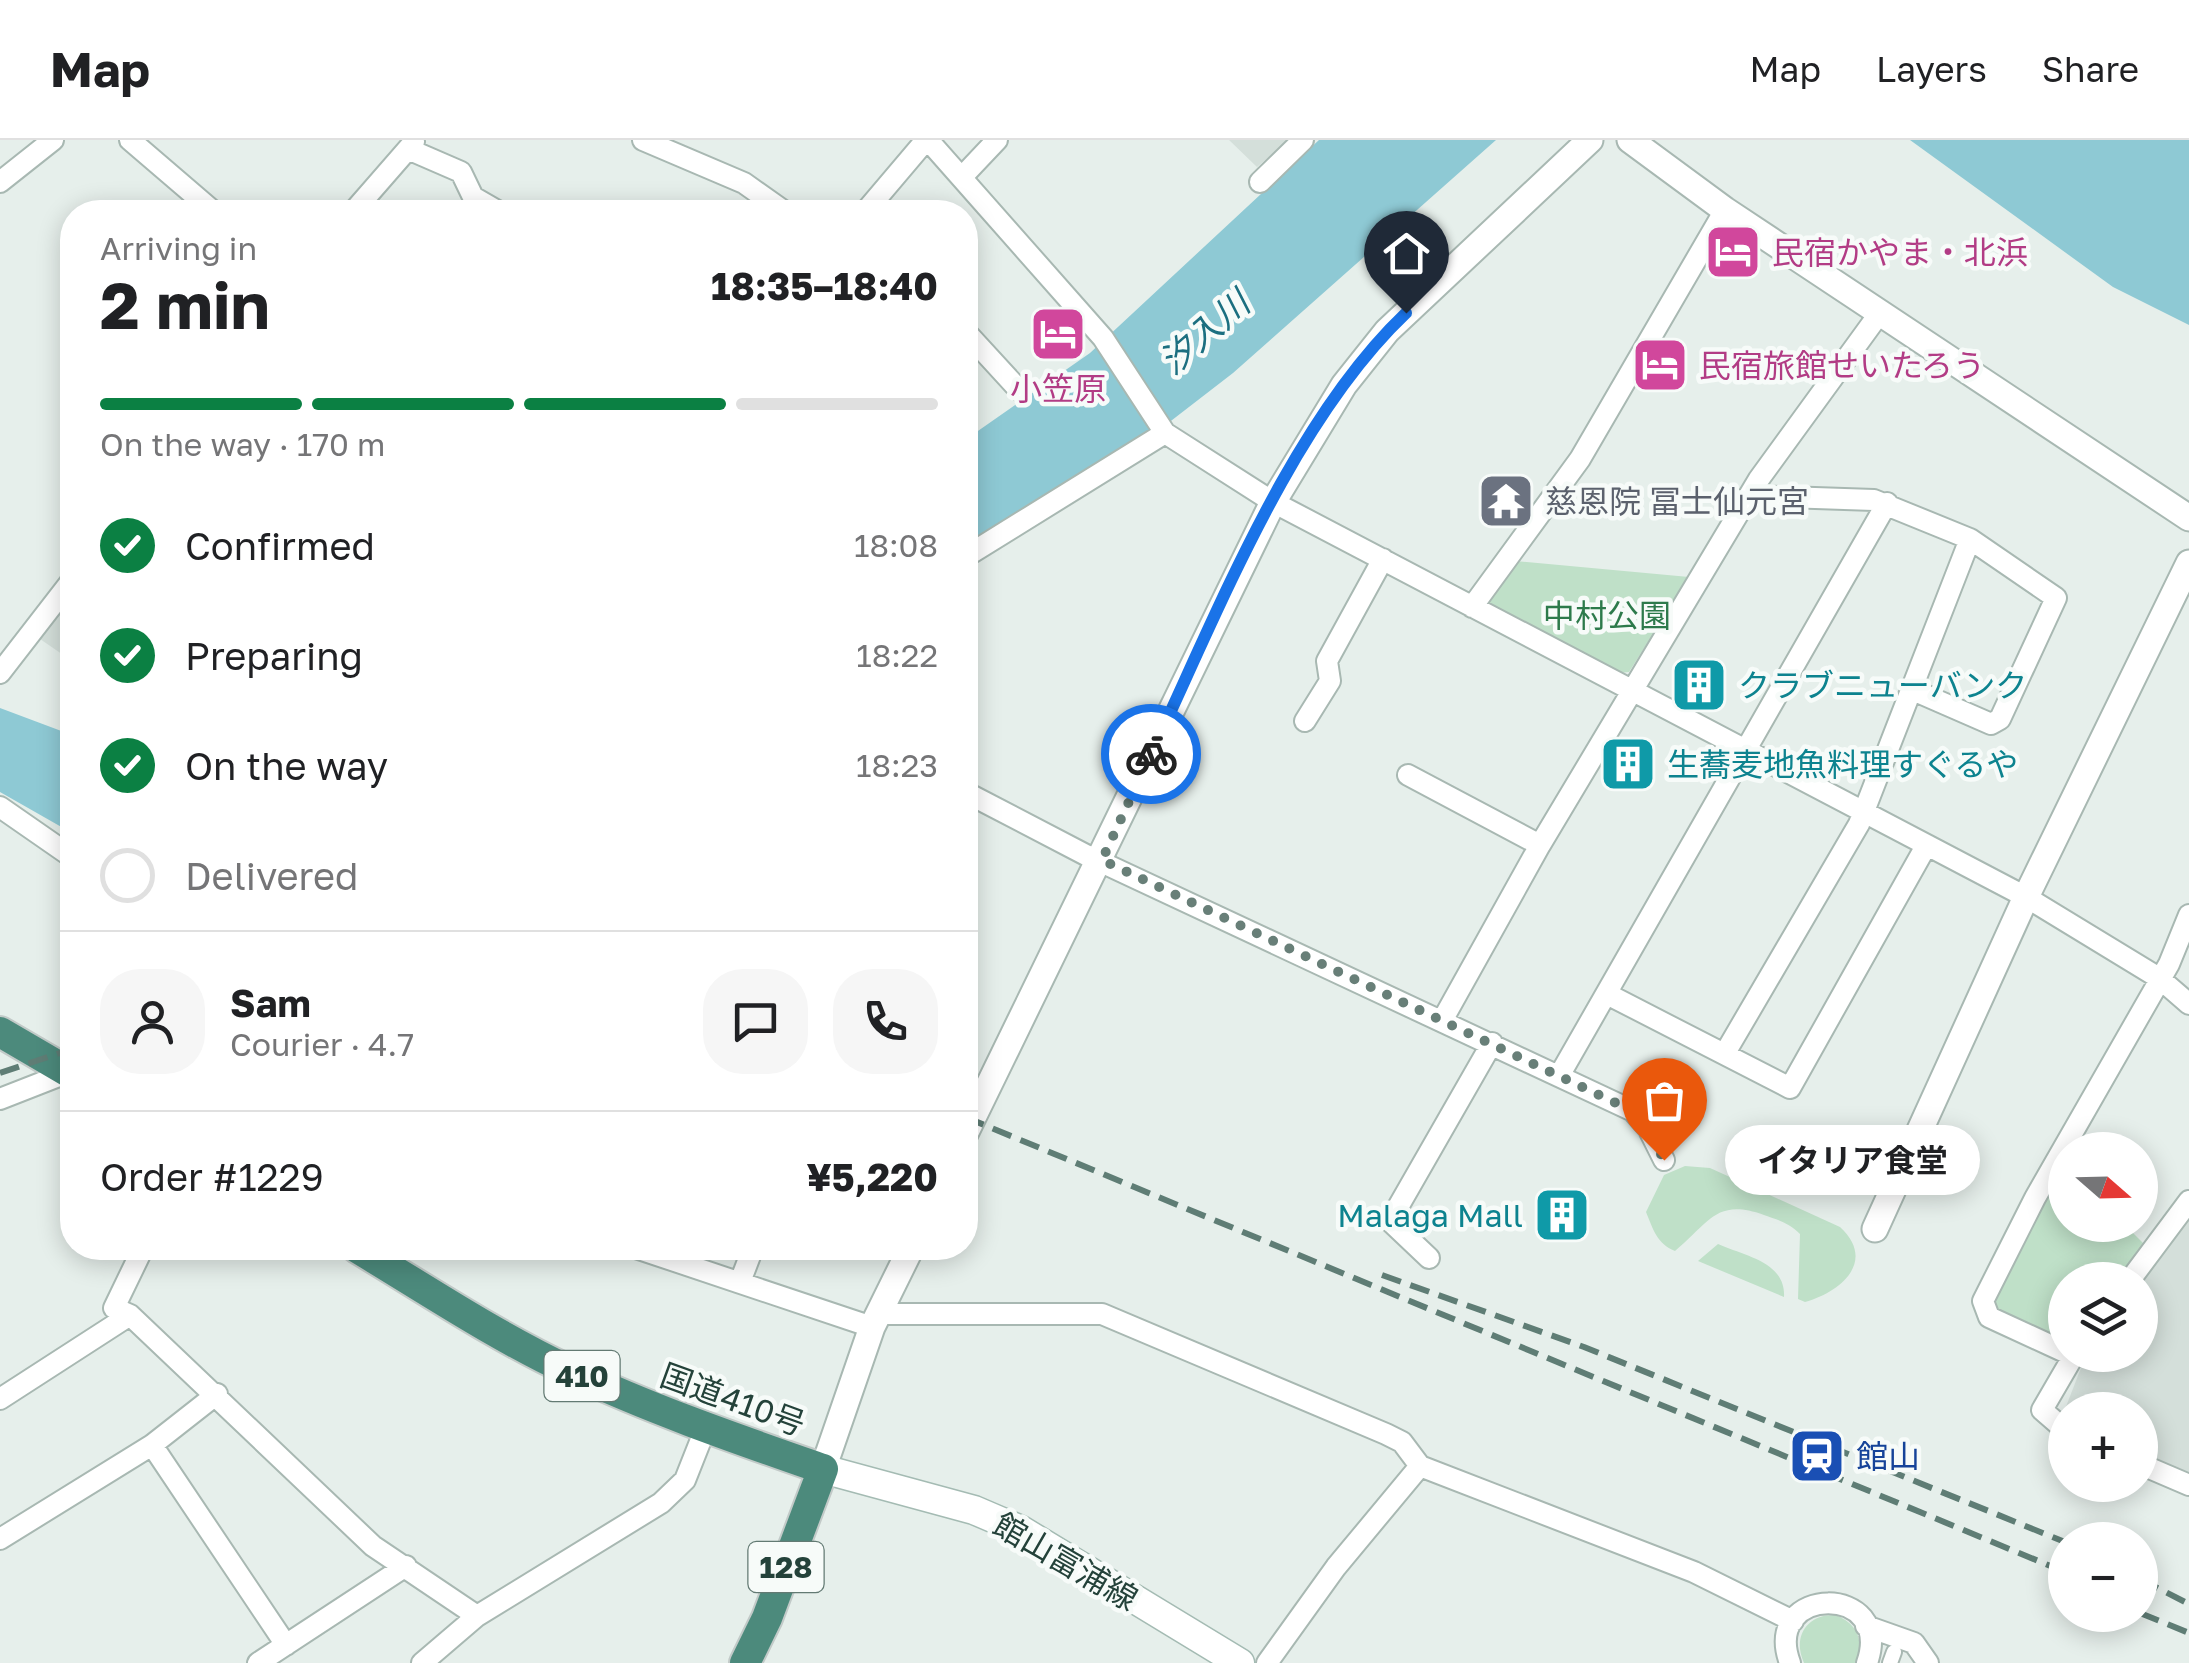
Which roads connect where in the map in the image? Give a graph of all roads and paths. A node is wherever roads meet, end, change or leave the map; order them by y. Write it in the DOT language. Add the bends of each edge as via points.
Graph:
graph roads {
  1 [pos="52,140"];
  2 [pos="130,140"];
  3 [pos="643,140"];
  4 [pos="927,140"];
  5 [pos="997,140"];
  6 [pos="1303,140"];
  7 [pos="1590,140"];
  8 [pos="1630,140"];
  9 [pos="412,145"];
  10 [pos="962,177"];
  11 [pos="0,182"];
  12 [pos="1260,182"];
  13 [pos="200,200"];
  14 [pos="364,200"];
  15 [pos="478,200"];
  16 [pos="769,200"];
  17 [pos="875,200"];
  18 [pos="1725,210"];
  19 [pos="1879,314"];
  20 [pos="978,345"];
  21 [pos="1020,392"];
  22 [pos="1162,431"];
  23 [pos="1752,496"];
  24 [pos="1272,502"];
  25 [pos="1887,504"];
  26 [pos="2189,518"];
  27 [pos="1970,539"];
  28 [pos="978,550"];
  29 [pos="1383,558"];
  30 [pos="2189,563"];
  31 [pos="60,596"];
  32 [pos="1472,607"];
  33 [pos="0,673"];
  34 [pos="1631,690"];
  35 [pos="1912,690"];
  36 [pos="1305,721"];
  37 [pos="1747,750"];
  38 [pos="1408,775"];
  39 [pos="978,798"];
  40 [pos="0,807"];
  41 [pos="1864,812"];
  42 [pos="1540,845"];
  43 [pos="1926,846"];
  44 [pos="60,849"];
  45 [pos="1102,860"];
  46 [pos="2026,898"];
  47 [pos="2189,915"];
  48 [pos="2159,978"];
  49 [pos="1607,994"];
  50 [pos="2189,1004"];
  51 [pos="1444,1019"];
  52 [pos="0,1032"];
  53 [pos="1492,1043"];
  54 [pos="1725,1053"];
  55 [pos="60,1067"];
  56 [pos="1560,1076"];
  57 [pos="60,1077"];
  58 [pos="0,1099"];
  59 [pos="978,1108"];
  60 [pos="1664,1160"];
  61 [pos="2189,1201"];
  62 [pos="1875,1229"];
  63 [pos="1429,1258"];
  64 [pos="137,1260"];
  65 [pos="386,1260"];
  66 [pos="673,1260"];
  67 [pos="748,1260"];
  68 [pos="904,1260"];
  69 [pos="2143,1262"];
  70 [pos="740,1282"];
  71 [pos="130,1316"];
  72 [pos="876,1320"];
  73 [pos="2048,1344"];
  74 [pos="218,1394"];
  75 [pos="0,1399"];
  76 [pos="706,1427"];
  77 [pos="152,1445"];
  78 [pos="1420,1466"];
  79 [pos="823,1469"];
  80 [pos="2158,1472"];
  81 [pos="2189,1485"];
  82 [pos="0,1538"];
  83 [pos="406,1566"];
  84 [pos="478,1616"];
  85 [pos="1793,1620"];
  86 [pos="1866,1626"];
  87 [pos="286,1645"];
  88 [pos="258,1663"];
  89 [pos="422,1663"];
  90 [pos="745,1663"];
  91 [pos="1240,1663"];
  92 [pos="1268,1663"];
  93 [pos="1790,1663"];
  94 [pos="1867,1663"];
  95 [pos="1928,1663"];
  1 -- 11 [label="street"];
  2 -- 13 [label="street"];
  3 -- 16 [label="street"];
  4 -- 10 [label="street"];
  4 -- 17 [label="street"];
  5 -- 10 [label="street"];
  6 -- 12 [label="street"];
  7 -- 24 [label="street" via="1387,331 1344,385"];
  8 -- 18 [label="street"];
  9 -- 14 [label="street"];
  9 -- 15 [label="street" via="461,172"];
  10 -- 22 [label="street" via="1103,338"];
  18 -- 19 [label="street"];
  18 -- 32 [label="street" via="1580,459"];
  19 -- 23 [label="street"];
  19 -- 26 [label="street"];
  20 -- 21 [label="street"];
  22 -- 24 [label="street"];
  22 -- 28 [label="street"];
  23 -- 25 [label="street"];
  23 -- 34 [label="street"];
  24 -- 29 [label="street"];
  24 -- 45 [label="street"];
  25 -- 27 [label="street"];
  25 -- 37 [label="street"];
  27 -- 35 [label="street"];
  27 -- 35 [label="street" via="2056,598 2000,718 1991,724"];
  29 -- 32 [label="street"];
  29 -- 36 [label="street" via="1327,661 1330,681"];
  30 -- 46 [label="street"];
  31 -- 33 [label="street"];
  32 -- 34 [label="street"];
  34 -- 37 [label="street"];
  34 -- 42 [label="street"];
  35 -- 41 [label="street"];
  37 -- 41 [label="street"];
  37 -- 49 [label="street"];
  38 -- 42 [label="street"];
  39 -- 45 [label="street"];
  40 -- 44 [label="street"];
  41 -- 43 [label="street"];
  41 -- 54 [label="street"];
  42 -- 51 [label="street"];
  43 -- 46 [label="street"];
  43 -- 54 [label="street" via="1790,1088"];
  45 -- 51 [label="street"];
  45 -- 59 [label="street"];
  46 -- 48 [label="street"];
  46 -- 62 [label="street"];
  47 -- 48 [label="street"];
  48 -- 50 [label="street"];
  48 -- 73 [label="street" via="1983,1301 1988,1317"];
  49 -- 54 [label="street"];
  49 -- 56 [label="street"];
  51 -- 53 [label="street"];
  52 -- 55 [label="highway"];
  53 -- 56 [label="street"];
  53 -- 63 [label="street" via="1390,1221"];
  56 -- 60 [label="street" via="1633,1111"];
  57 -- 58 [label="street"];
  61 -- 69 [label="street"];
  64 -- 71 [label="street" via="114,1308"];
  65 -- 76 [label="highway, 国道410号 / 410" via="514,1343"];
  66 -- 70 [label="street"];
  67 -- 70 [label="street"];
  68 -- 72 [label="street"];
  70 -- 72 [label="street"];
  71 -- 74 [label="street"];
  71 -- 75 [label="street"];
  72 -- 78 [label="street" via="1102,1314 1386,1434 1402,1442"];
  72 -- 79 [label="street"];
  74 -- 77 [label="street"];
  74 -- 83 [label="street" via="373,1546"];
  76 -- 79 [label="highway, 国道410号 / 410"];
  76 -- 84 [label="street" via="684,1480 661,1503"];
  77 -- 82 [label="street"];
  77 -- 87 [label="street"];
  78 -- 85 [label="street" via="1694,1572"];
  78 -- 92 [label="street"];
  79 -- 90 [label="highway, 128"];
  79 -- 91 [label="main road, 館山富浦線" via="974,1510 1021,1530"];
  80 -- 81 [label="street"];
  83 -- 84 [label="street"];
  83 -- 87 [label="street"];
  84 -- 89 [label="street"];
  85 -- 86 [label="street" via="1828,1602 1848,1606"];
  85 -- 93 [label="street" via="1786,1640"];
  86 -- 94 [label="street"];
  86 -- 95 [label="street" via="1914,1643"];
  87 -- 88 [label="street"];
}
